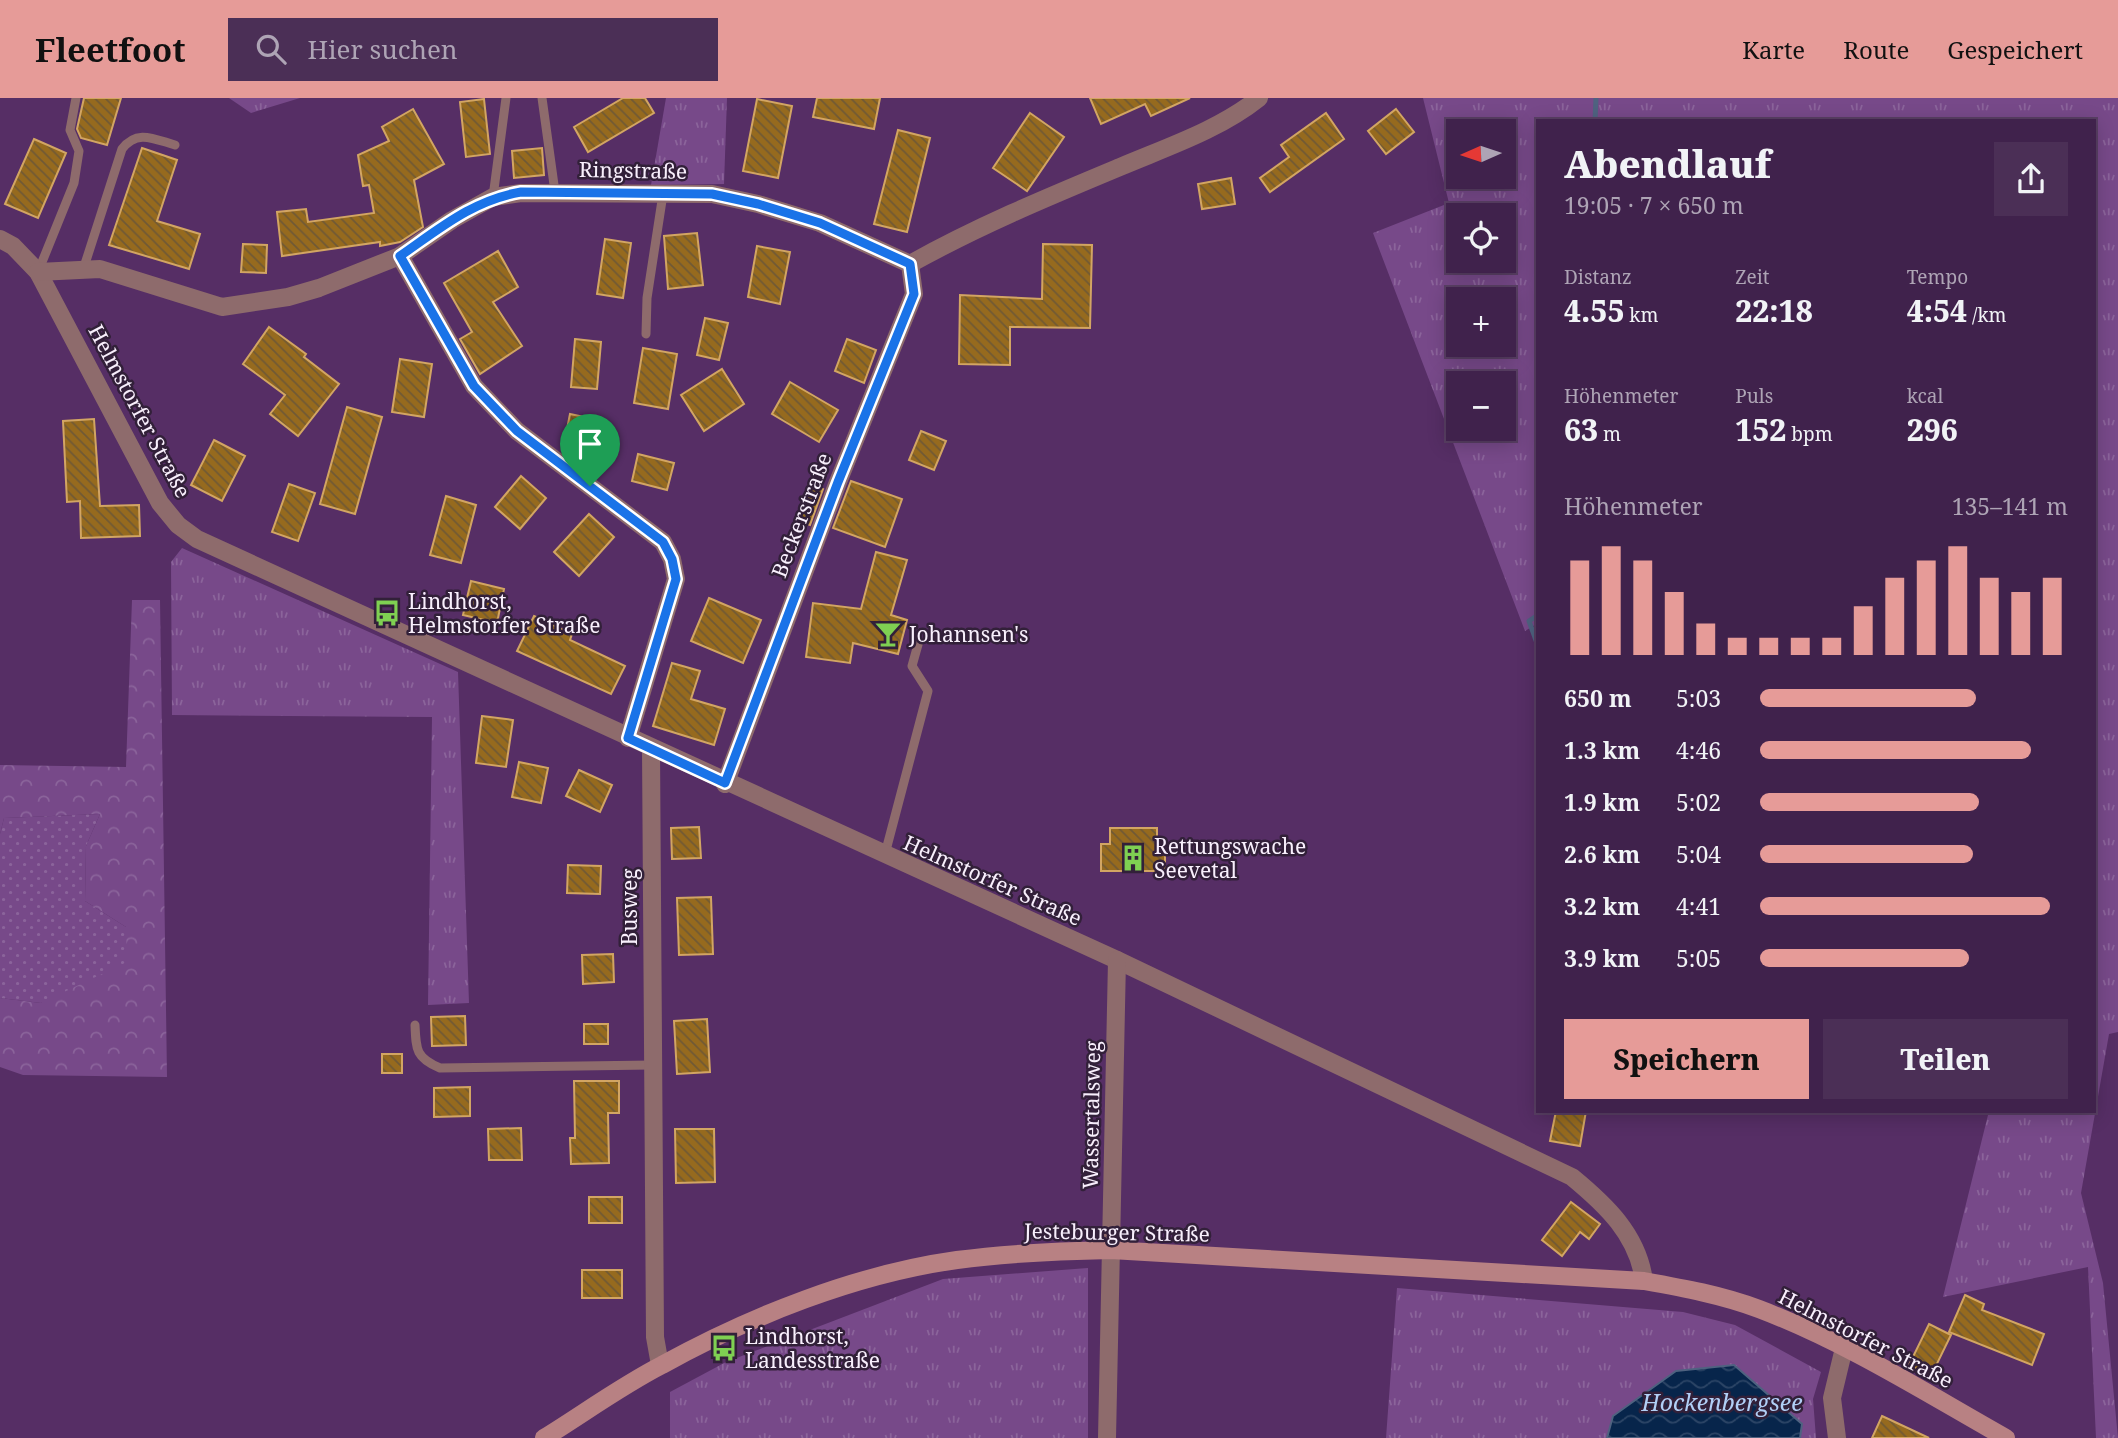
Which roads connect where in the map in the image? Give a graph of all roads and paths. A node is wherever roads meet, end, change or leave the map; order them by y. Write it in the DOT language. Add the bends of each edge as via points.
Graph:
graph roads {
  1 [pos="76,98"];
  2 [pos="506,98"];
  3 [pos="542,98"];
  4 [pos="1259,98"];
  5 [pos="175,145"];
  6 [pos="555,192"];
  7 [pos="663,194"];
  8 [pos="494,197"];
  9 [pos="0,239"];
  10 [pos="400,256"];
  11 [pos="910,264"];
  12 [pos="84,267"];
  13 [pos="38,272"];
  14 [pos="646,334"];
  15 [pos="919,641"];
  16 [pos="628,738"];
  17 [pos="651,749"];
  18 [pos="725,783"];
  19 [pos="884,856"];
  20 [pos="1117,960"];
  21 [pos="415,1026"];
  22 [pos="652,1065"];
  23 [pos="1111,1251"];
  24 [pos="1644,1281"];
  25 [pos="1844,1348"];
  26 [pos="660,1365"];
  27 [pos="544,1438"];
  28 [pos="1107,1438"];
  29 [pos="1837,1438"];
  30 [pos="2006,1438"];
  1 -- 13 [label="lane" via="69,130 79,151 75,183"];
  2 -- 8 [label="lane"];
  3 -- 6 [label="lane"];
  4 -- 11 [label="street" via="1241,113 1197,134 993,220"];
  5 -- 12 [label="lane" via="140,136 122,149"];
  6 -- 7 [label="street, Ringstraße"];
  6 -- 8 [label="street, Ringstraße"];
  7 -- 11 [label="street, Ringstraße" via="712,194 758,204 820,223"];
  7 -- 14 [label="lane"];
  8 -- 10 [label="street, Ringstraße"];
  9 -- 13 [label="street"];
  10 -- 12 [label="street, Ringstraße" via="288,297 222,307"];
  10 -- 16 [label="street" via="474,386 517,431 663,542 672,559 676,579"];
  11 -- 18 [label="street, Beckerstraße" via="914,294"];
  12 -- 13 [label="street, Ringstraße"];
  13 -- 16 [label="street, Helmstorfer Straße" via="141,470 178,525 197,539"];
  15 -- 19 [label="lane" via="912,666 928,691"];
  16 -- 17 [label="street, Helmstorfer Straße"];
  17 -- 18 [label="street, Helmstorfer Straße"];
  17 -- 22 [label="street, Busweg"];
  18 -- 19 [label="street, Helmstorfer Straße"];
  19 -- 20 [label="street, Helmstorfer Straße"];
  20 -- 23 [label="street, Wassertalsweg"];
  20 -- 24 [label="street, Helmstorfer Straße" via="1572,1177 1610,1208 1630,1238"];
  21 -- 22 [label="lane" via="416,1047 423,1061 440,1068"];
  22 -- 26 [label="street, Busweg" via="654,1337"];
  23 -- 24 [label="main road, Jesteburger Straße"];
  23 -- 26 [label="main road, Jesteburger Straße" via="1032,1252 954,1260 877,1278 718,1336"];
  23 -- 28 [label="street, Wassertalsweg"];
  24 -- 25 [label="main road, Helmstorfer Straße" via="1759,1309"];
  25 -- 29 [label="street" via="1832,1398"];
  25 -- 30 [label="main road, Helmstorfer Straße"];
  26 -- 27 [label="main road, Jesteburger Straße"];
}
